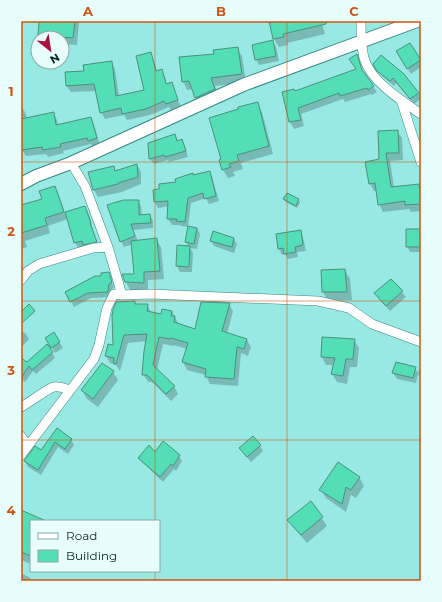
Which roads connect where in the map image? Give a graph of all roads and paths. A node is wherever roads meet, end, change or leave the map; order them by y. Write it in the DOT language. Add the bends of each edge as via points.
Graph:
graph roads {
  1 [pos="361,21"];
  2 [pos="417,21"];
  3 [pos="361,42"];
  4 [pos="401,100"];
  5 [pos="421,114"];
  6 [pos="421,162"];
  7 [pos="71,163"];
  8 [pos="21,184"];
  9 [pos="108,247"];
  10 [pos="21,280"];
  11 [pos="122,295"];
  12 [pos="421,342"];
  13 [pos="70,390"];
  14 [pos="21,407"];
  15 [pos="21,436"];
  16 [pos="28,446"];
  17 [pos="21,456"];
  1 -- 3 [label="street"];
  2 -- 3 [label="street"];
  3 -- 4 [label="street" via="364,60 372,75"];
  3 -- 7 [label="street" via="243,85"];
  4 -- 5 [label="street"];
  4 -- 6 [label="street"];
  7 -- 8 [label="street"];
  7 -- 9 [label="street" via="85,186"];
  9 -- 10 [label="street" via="93,248 39,264 28,271"];
  9 -- 11 [label="street"];
  11 -- 12 [label="street" via="318,301 349,308 372,324"];
  11 -- 13 [label="street" via="114,294 106,308 94,359"];
  13 -- 14 [label="street" via="55,386"];
  13 -- 16 [label="street"];
  15 -- 16 [label="street"];
  16 -- 17 [label="street"];
}
